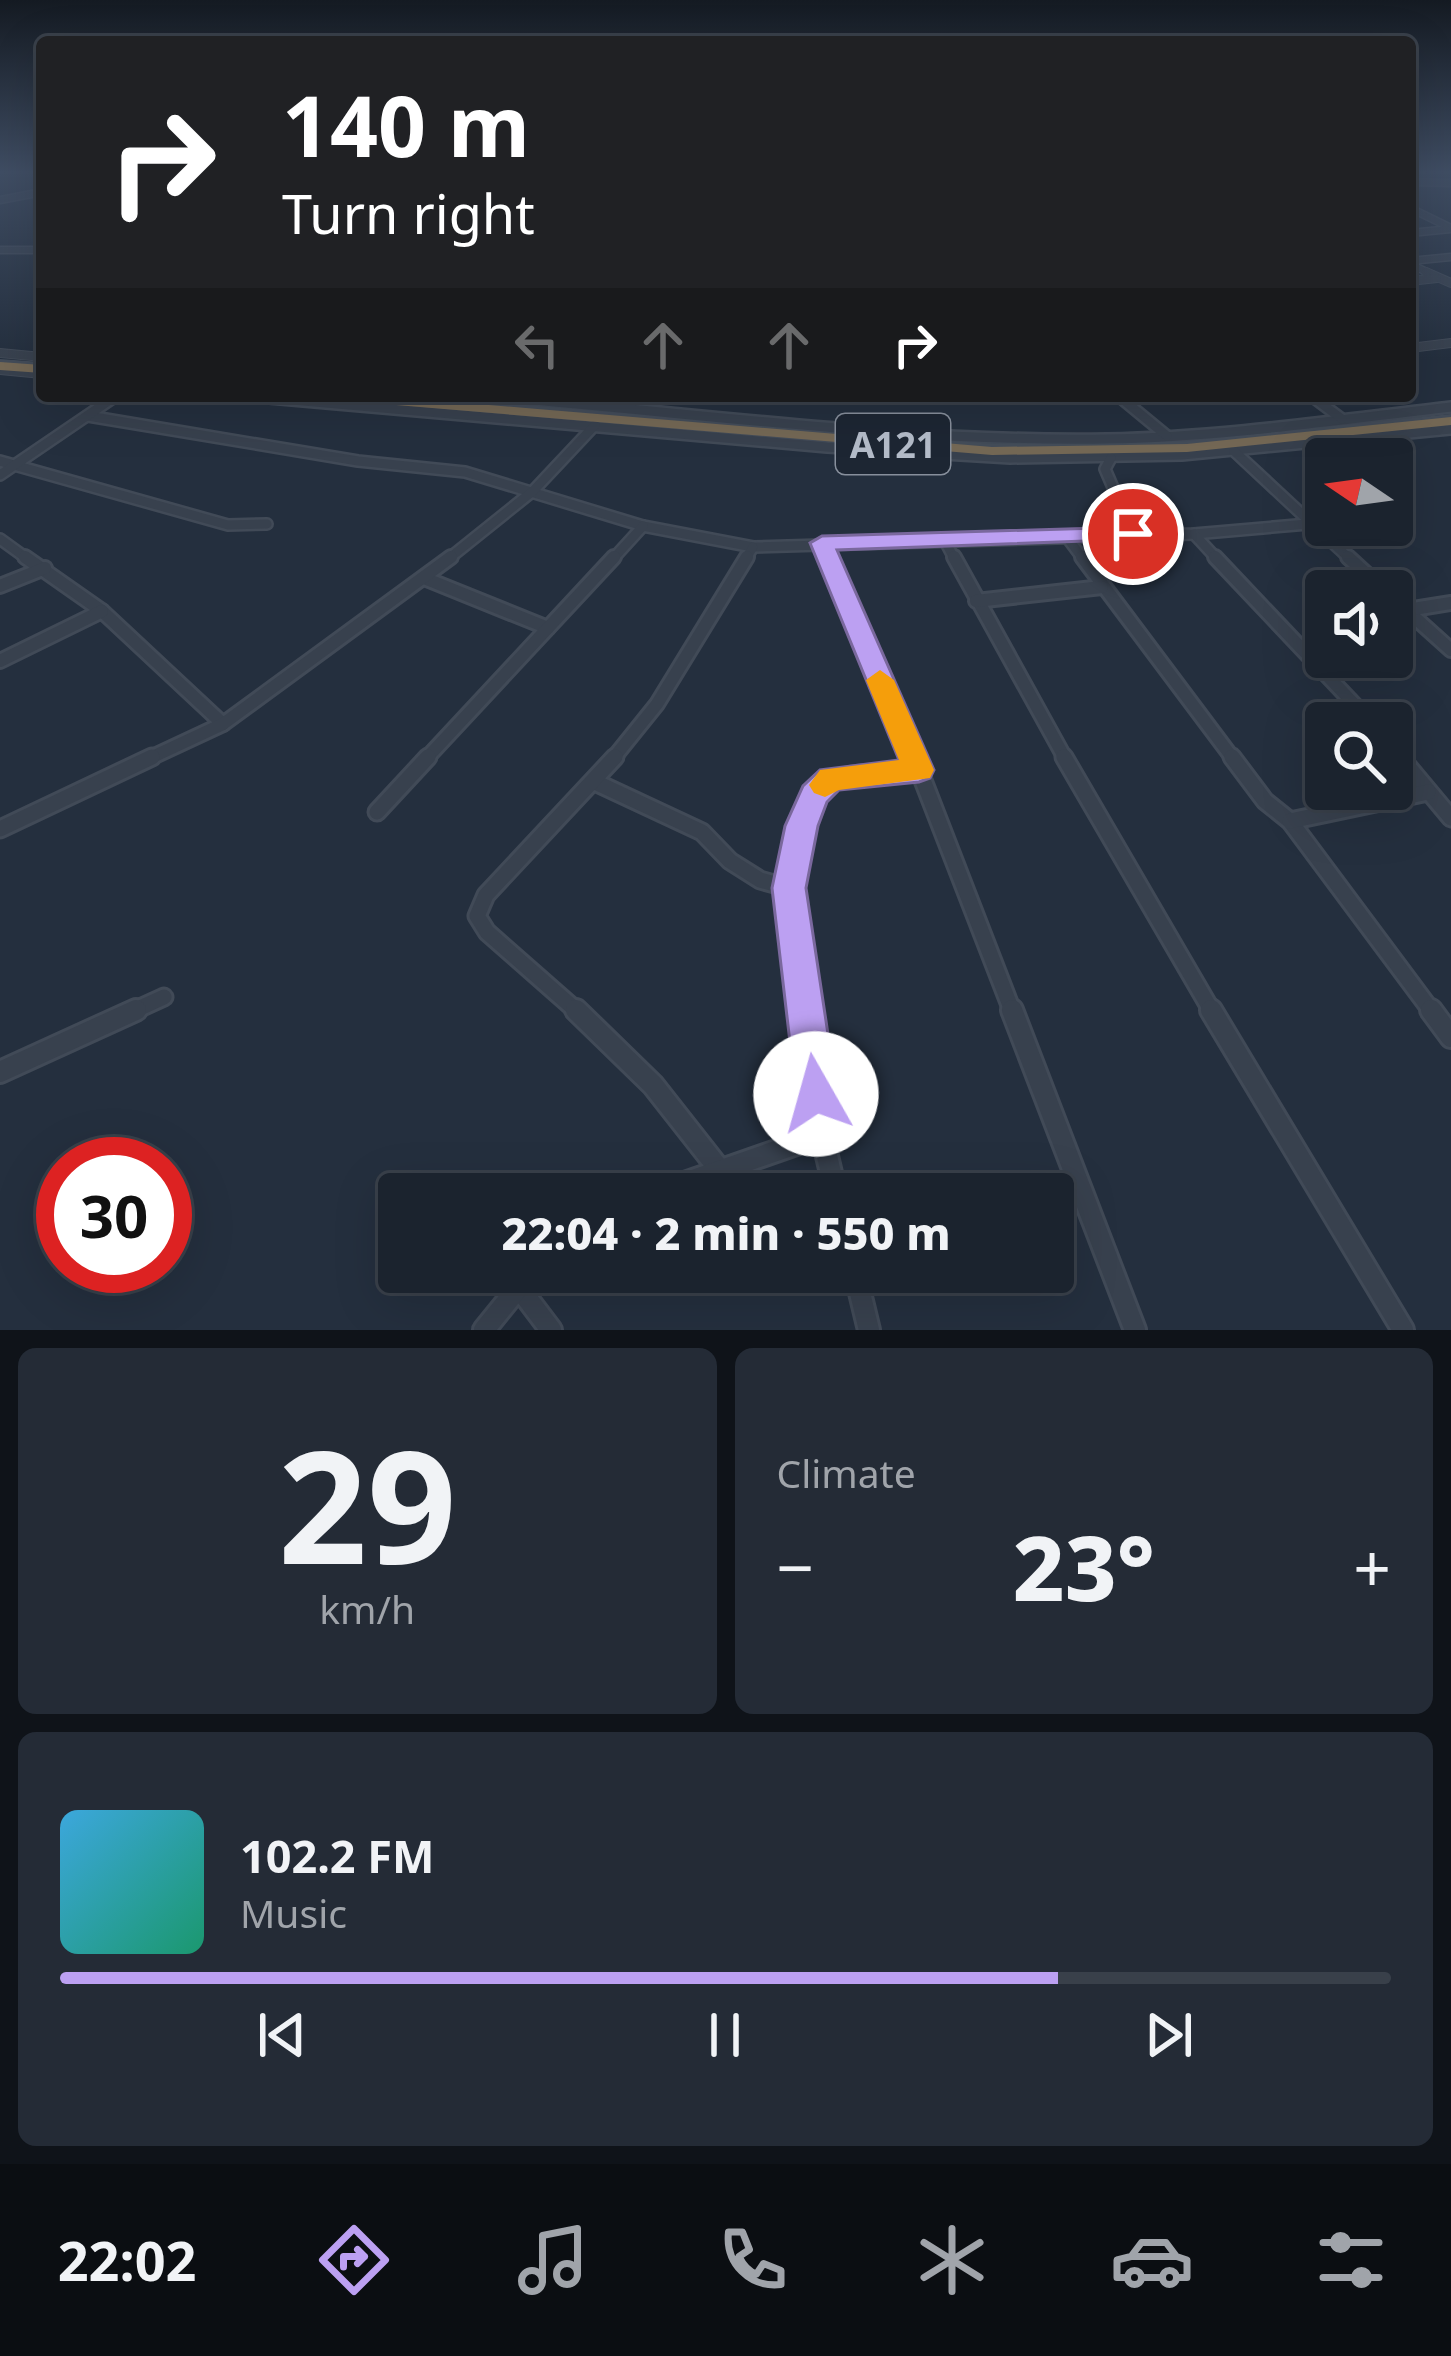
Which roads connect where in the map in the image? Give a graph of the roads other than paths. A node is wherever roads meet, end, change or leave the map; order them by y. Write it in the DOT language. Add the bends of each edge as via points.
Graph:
graph roads {
  1 [pos="0,250"];
  2 [pos="36,250"];
  3 [pos="1451,257"];
  4 [pos="1416,261"];
  5 [pos="1416,265"];
  6 [pos="1438,278"];
  7 [pos="1416,280"];
  8 [pos="1451,283"];
  9 [pos="1451,344"];
  10 [pos="1416,347"];
  11 [pos="0,362"];
  12 [pos="36,365"];
  13 [pos="108,402"];
  14 [pos="321,402"];
  15 [pos="397,402"];
  16 [pos="476,402"];
  17 [pos="593,402"];
  18 [pos="1126,402"];
  19 [pos="1320,402"];
  20 [pos="88,416"];
  21 [pos="1451,418"];
  22 [pos="1342,419"];
  23 [pos="595,425"];
  24 [pos="717,433"];
  25 [pos="1168,437"];
  26 [pos="1234,451"];
  27 [pos="1111,458"];
  28 [pos="0,461"];
  29 [pos="16,465"];
  30 [pos="0,475"];
  31 [pos="533,491"];
  32 [pos="1305,521"];
  33 [pos="267,524"];
  34 [pos="1305,524"];
  35 [pos="644,526"];
  36 [pos="1133,534"];
  37 [pos="1193,534"];
  38 [pos="1066,536"];
  39 [pos="0,539"];
  40 [pos="822,543"];
  41 [pos="946,543"];
  42 [pos="1333,546"];
  43 [pos="752,547"];
  44 [pos="45,568"];
  45 [pos="1361,570"];
  46 [pos="424,578"];
  47 [pos="0,586"];
  48 [pos="1102,587"];
  49 [pos="976,602"];
  50 [pos="1451,602"];
  51 [pos="1413,609"];
  52 [pos="102,611"];
  53 [pos="1413,615"];
  54 [pos="548,628"];
  55 [pos="1451,650"];
  56 [pos="0,661"];
  57 [pos="1352,702"];
  58 [pos="223,724"];
  59 [pos="919,770"];
  60 [pos="1413,774"];
  61 [pos="595,782"];
  62 [pos="1428,792"];
  63 [pos="377,812"];
  64 [pos="1451,818"];
  65 [pos="1290,821"];
  66 [pos="0,829"];
  67 [pos="789,888"];
  68 [pos="164,997"];
  69 [pos="1451,1037"];
  70 [pos="0,1072"];
  71 [pos="822,1135"];
  72 [pos="719,1169"];
  73 [pos="708,1173"];
  74 [pos="831,1173"];
  75 [pos="515,1293"];
  76 [pos="531,1293"];
  77 [pos="860,1293"];
  78 [pos="484,1330"];
  79 [pos="550,1330"];
  80 [pos="869,1330"];
  81 [pos="1135,1330"];
  82 [pos="1403,1330"];
  1 -- 2 [label="street"];
  3 -- 4 [label="street"];
  5 -- 6 [label="street"];
  6 -- 7 [label="street"];
  6 -- 8 [label="street"];
  9 -- 10 [label="street"];
  11 -- 12 [label="highway"];
  13 -- 20 [label="street"];
  14 -- 23 [label="street"];
  15 -- 24 [label="highway, A121"];
  16 -- 21 [label="highway, A121" via="1040,445"];
  17 -- 25 [label="street" via="850,430"];
  18 -- 25 [label="street"];
  19 -- 22 [label="street"];
  20 -- 29 [label="street"];
  20 -- 31 [label="street" via="465,472"];
  21 -- 22 [label="street"];
  21 -- 24 [label="highway, A121" via="1187,448 1076,451"];
  21 -- 26 [label="street"];
  22 -- 25 [label="street"];
  23 -- 24 [label="street"];
  23 -- 31 [label="street"];
  24 -- 27 [label="street" via="936,455"];
  26 -- 27 [label="street"];
  26 -- 32 [label="street"];
  27 -- 36 [label="street" via="1105,469"];
  28 -- 29 [label="street"];
  29 -- 30 [label="street"];
  29 -- 33 [label="street" via="228,524"];
  31 -- 35 [label="street"];
  31 -- 46 [label="street"];
  34 -- 37 [label="street"];
  35 -- 43 [label="street"];
  35 -- 54 [label="street"];
  36 -- 37 [label="street"];
  36 -- 38 [label="street"];
  37 -- 57 [label="street"];
  38 -- 41 [label="street"];
  38 -- 48 [label="street"];
  39 -- 44 [label="street"];
  40 -- 41 [label="street"];
  40 -- 43 [label="street"];
  40 -- 59 [label="street"];
  41 -- 49 [label="street"];
  42 -- 45 [label="street"];
  43 -- 61 [label="street" via="657,704"];
  44 -- 47 [label="street"];
  44 -- 52 [label="street"];
  46 -- 54 [label="street"];
  46 -- 58 [label="street"];
  48 -- 49 [label="street"];
  48 -- 65 [label="street" via="1264,801"];
  49 -- 82 [label="street"];
  50 -- 51 [label="street"];
  52 -- 56 [label="street"];
  52 -- 58 [label="street"];
  53 -- 55 [label="street"];
  54 -- 63 [label="street"];
  58 -- 66 [label="street"];
  59 -- 67 [label="street" via="831,778 802,826"];
  59 -- 81 [label="street"];
  60 -- 62 [label="street"];
  61 -- 67 [label="street" via="701,832 745,870"];
  61 -- 72 [label="street" via="486,895 478,923 653,1085"];
  62 -- 64 [label="street"];
  62 -- 65 [label="street"];
  65 -- 69 [label="street"];
  67 -- 71 [label="street"];
  68 -- 70 [label="street"];
  71 -- 72 [label="street"];
  71 -- 74 [label="street"];
  72 -- 73 [label="street"];
  75 -- 78 [label="street"];
  76 -- 79 [label="street"];
  77 -- 80 [label="street"];
}
